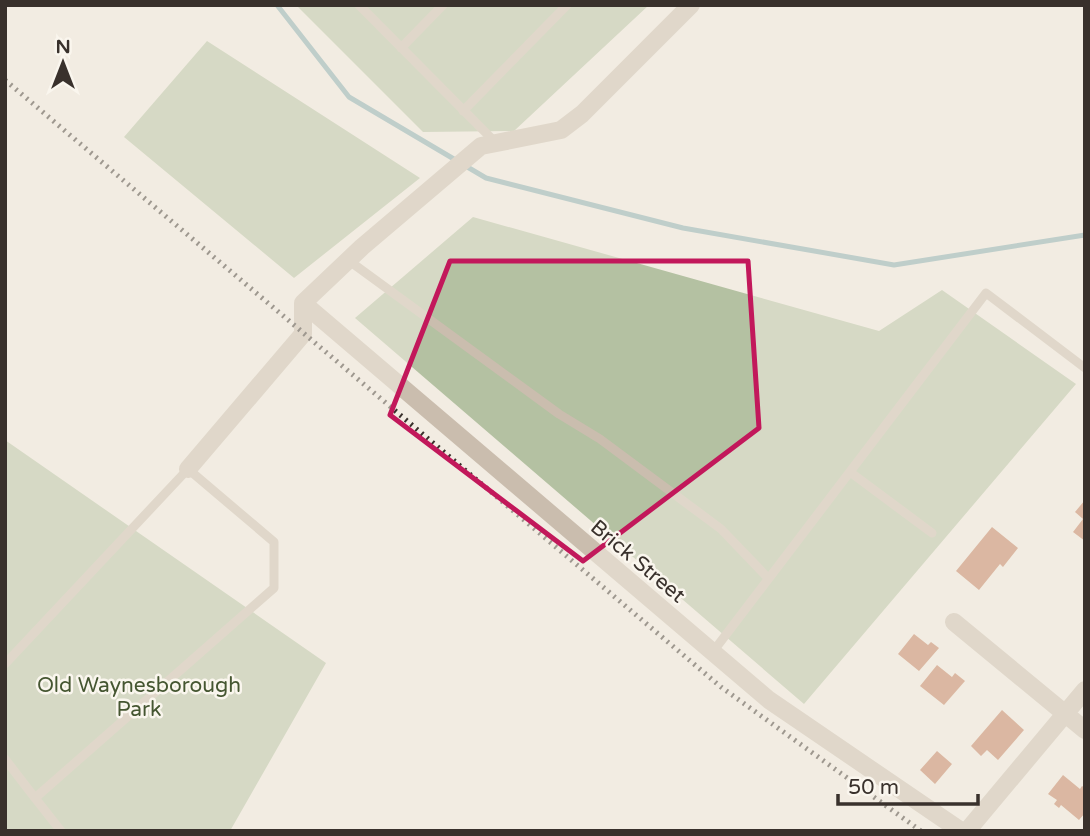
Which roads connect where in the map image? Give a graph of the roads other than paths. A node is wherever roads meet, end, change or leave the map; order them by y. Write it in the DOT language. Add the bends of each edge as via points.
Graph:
graph roads {
  1 [pos="359,5"];
  2 [pos="443,5"];
  3 [pos="567,5"];
  4 [pos="691,5"];
  5 [pos="401,47"];
  6 [pos="463,111"];
  7 [pos="496,143"];
  8 [pos="348,260"];
  9 [pos="303,303"];
  10 [pos="1085,368"];
  11 [pos="188,469"];
  12 [pos="850,472"];
  13 [pos="932,533"];
  14 [pos="768,578"];
  15 [pos="954,622"];
  16 [pos="712,653"];
  17 [pos="5,663"];
  18 [pos="1085,690"];
  19 [pos="1065,713"];
  20 [pos="1085,730"];
  21 [pos="5,759"];
  22 [pos="35,799"];
  23 [pos="61,831"];
  24 [pos="961,831"];
  25 [pos="967,831"];
  1 -- 5 [label="lane"];
  2 -- 5 [label="lane"];
  3 -- 6 [label="lane"];
  4 -- 7 [label="street" via="561,130"];
  5 -- 6 [label="lane"];
  6 -- 7 [label="lane"];
  7 -- 8 [label="street" via="481,146"];
  8 -- 9 [label="street"];
  8 -- 14 [label="lane" via="721,529"];
  9 -- 11 [label="street" via="303,334"];
  9 -- 16 [label="street, Brick Street"];
  10 -- 12 [label="lane" via="986,293"];
  11 -- 17 [label="lane"];
  11 -- 22 [label="lane" via="274,542 274,588"];
  12 -- 13 [label="lane"];
  12 -- 14 [label="lane"];
  14 -- 16 [label="lane"];
  15 -- 19 [label="street"];
  16 -- 24 [label="street, Brick Street" via="769,700"];
  18 -- 19 [label="street"];
  19 -- 20 [label="street"];
  19 -- 25 [label="street"];
  21 -- 22 [label="lane"];
  22 -- 23 [label="lane"];
}
